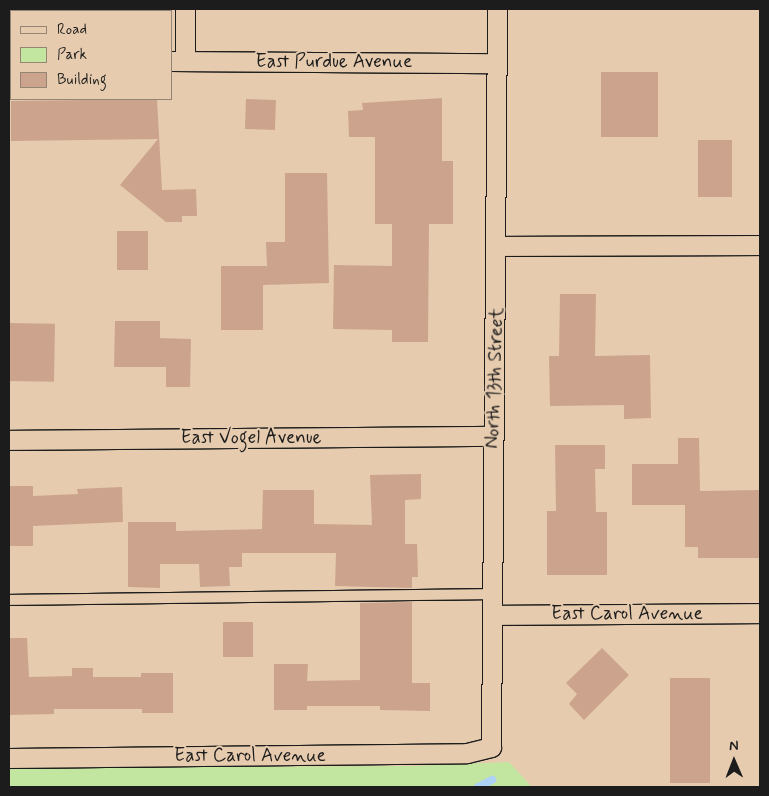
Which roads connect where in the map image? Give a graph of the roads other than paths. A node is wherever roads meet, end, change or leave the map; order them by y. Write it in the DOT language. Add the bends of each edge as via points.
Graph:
graph roads {
  1 [pos="185,9"];
  2 [pos="497,9"];
  3 [pos="178,61"];
  4 [pos="496,63"];
  5 [pos="760,245"];
  6 [pos="497,246"];
  7 [pos="493,436"];
  8 [pos="9,440"];
  9 [pos="493,594"];
  10 [pos="9,600"];
  11 [pos="760,613"];
  12 [pos="493,615"];
  13 [pos="491,747"];
  14 [pos="9,758"];
  1 -- 3 [label="street"];
  2 -- 4 [label="street, North 13th Street"];
  3 -- 4 [label="street, East Purdue Avenue"];
  4 -- 6 [label="street, North 13th Street"];
  5 -- 6 [label="street"];
  6 -- 7 [label="street, North 13th Street"];
  7 -- 8 [label="street, East Vogel Avenue"];
  7 -- 9 [label="street, North 13th Street"];
  9 -- 10 [label="lane"];
  9 -- 12 [label="street, North 13th Street"];
  11 -- 12 [label="street, East Carol Avenue"];
  12 -- 13 [label="street, North 13th Street"];
  13 -- 14 [label="street, East Carol Avenue" via="467,753"];
}
